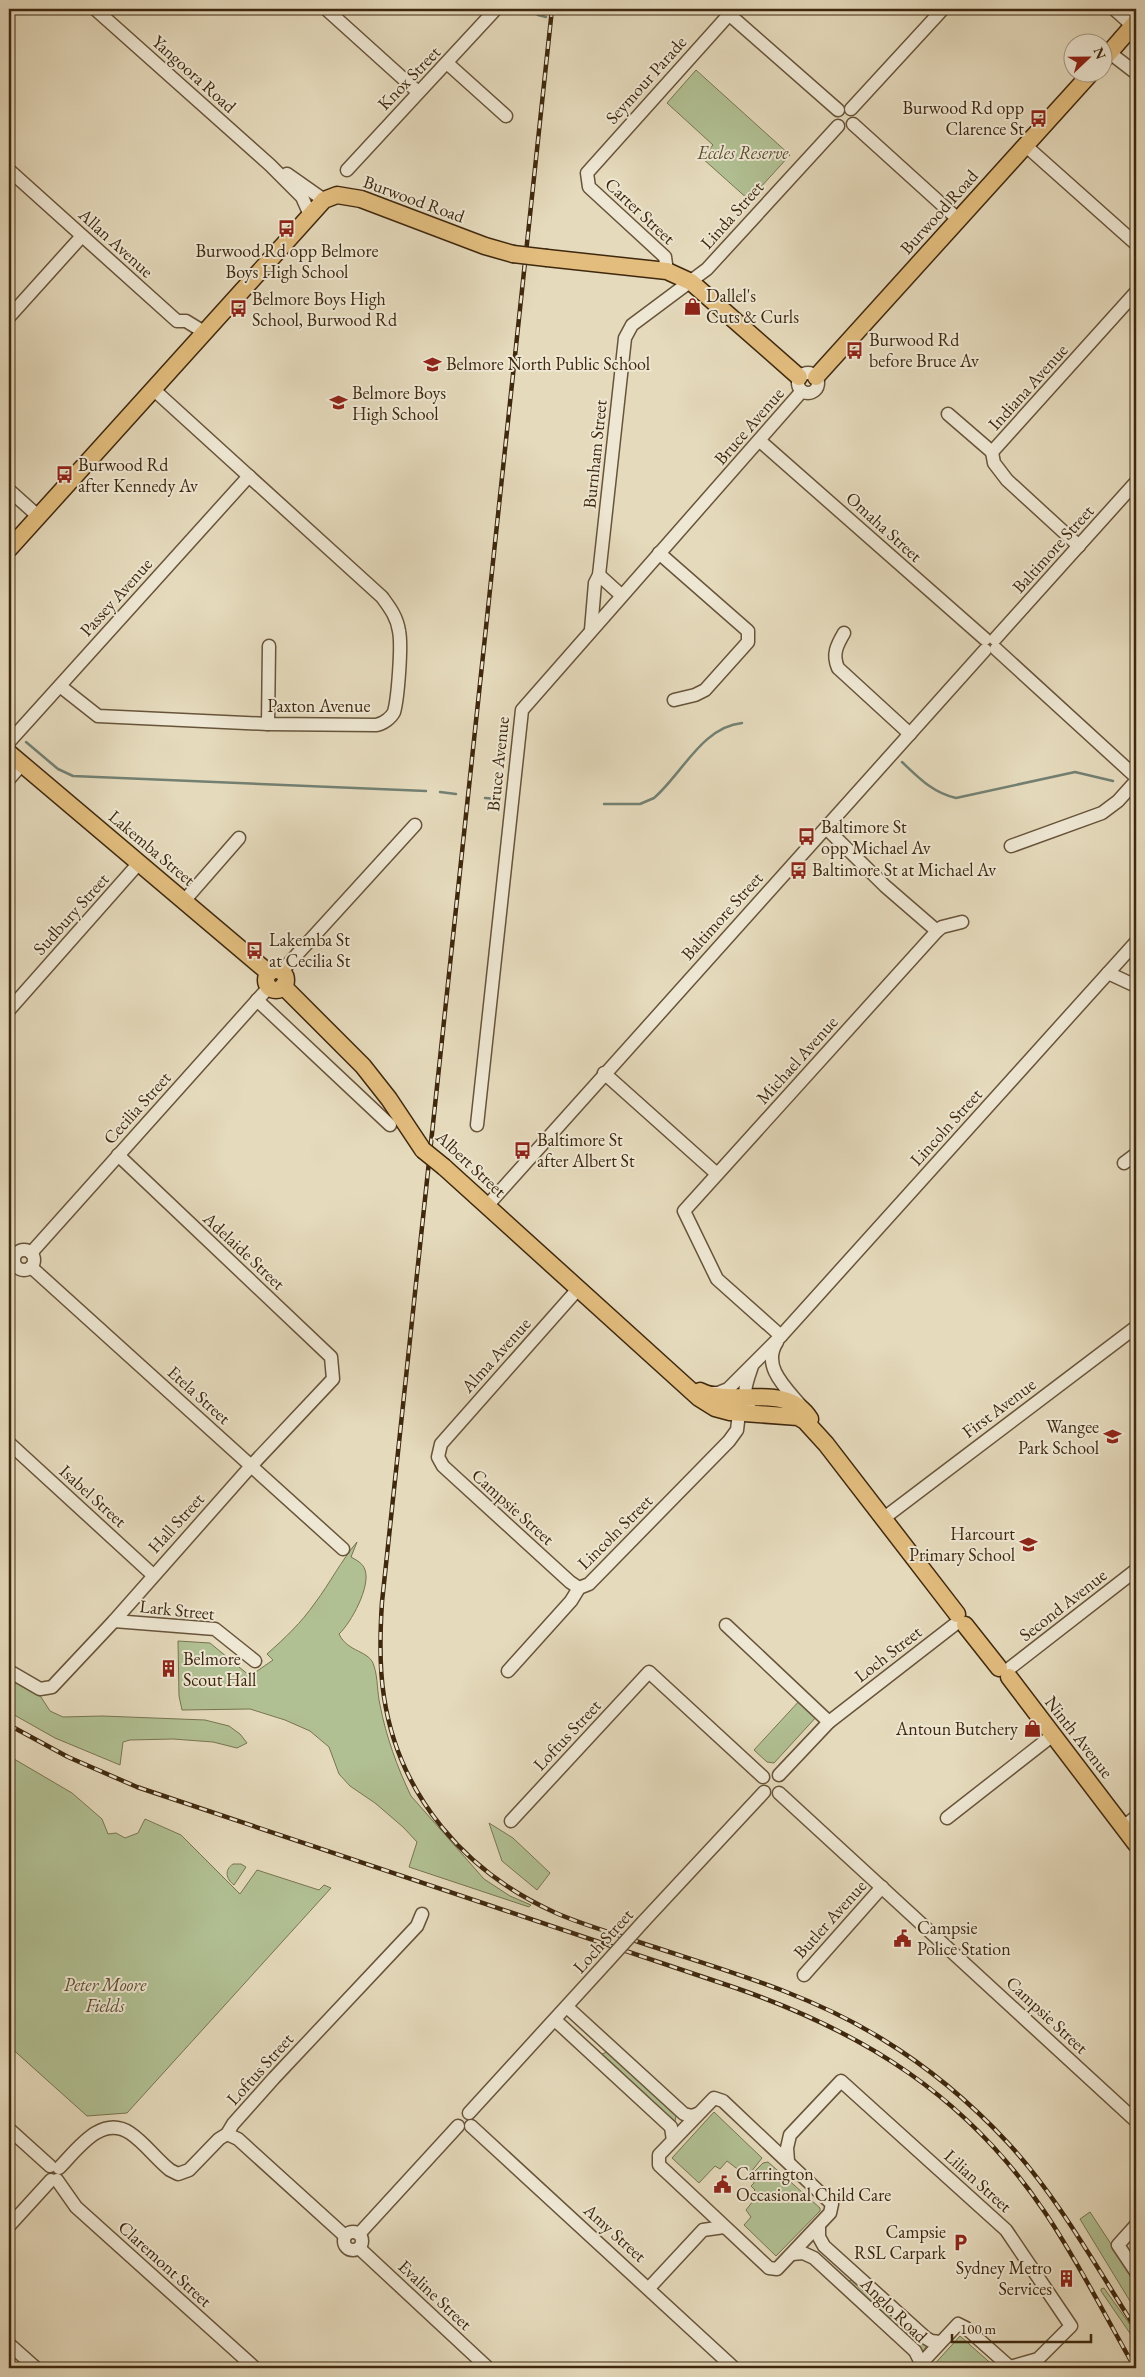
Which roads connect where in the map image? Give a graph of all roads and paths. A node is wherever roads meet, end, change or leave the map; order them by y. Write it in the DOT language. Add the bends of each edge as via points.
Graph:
graph roads {
  1 [pos="95,9"];
  2 [pos="326,9"];
  3 [pos="496,9"];
  4 [pos="944,9"];
  5 [pos="1114,9"];
  6 [pos="729,11"];
  7 [pos="1135,24"];
  8 [pos="1112,50"];
  9 [pos="1112,60"];
  10 [pos="447,64"];
  11 [pos="1136,72"];
  12 [pos="1083,82"];
  13 [pos="418,92"];
  14 [pos="845,110"];
  15 [pos="506,116"];
  16 [pos="853,124"];
  17 [pos="838,126"];
  18 [pos="1026,146"];
  19 [pos="270,165"];
  20 [pos="9,170"];
  21 [pos="347,170"];
  22 [pos="587,177"];
  23 [pos="324,200"];
  24 [pos="310,215"];
  25 [pos="959,220"];
  26 [pos="82,236"];
  27 [pos="1136,244"];
  28 [pos="667,271"];
  29 [pos="691,282"];
  30 [pos="1136,292"];
  31 [pos="9,318"];
  32 [pos="204,332"];
  33 [pos="816,377"];
  34 [pos="801,384"];
  35 [pos="153,389"];
  36 [pos="948,414"];
  37 [pos="760,441"];
  38 [pos="992,452"];
  39 [pos="249,476"];
  40 [pos="1136,482"];
  41 [pos="9,490"];
  42 [pos="38,516"];
  43 [pos="1079,546"];
  44 [pos="9,549"];
  45 [pos="659,553"];
  46 [pos="599,574"];
  47 [pos="621,595"];
  48 [pos="591,630"];
  49 [pos="844,632"];
  50 [pos="990,644"];
  51 [pos="269,646"];
  52 [pos="60,686"];
  53 [pos="674,700"];
  54 [pos="268,724"];
  55 [pos="910,734"];
  56 [pos="9,742"];
  57 [pos="9,753"];
  58 [pos="22,764"];
  59 [pos="1136,777"];
  60 [pos="9,779"];
  61 [pos="1136,781"];
  62 [pos="415,825"];
  63 [pos="826,828"];
  64 [pos="239,838"];
  65 [pos="1011,846"];
  66 [pos="139,863"];
  67 [pos="184,901"];
  68 [pos="962,922"];
  69 [pos="936,931"];
  70 [pos="1136,942"];
  71 [pos="1108,973"];
  72 [pos="276,980"];
  73 [pos="1136,986"];
  74 [pos="257,1000"];
  75 [pos="9,1010"];
  76 [pos="604,1073"];
  77 [pos="390,1125"];
  78 [pos="477,1125"];
  79 [pos="1136,1154"];
  80 [pos="118,1156"];
  81 [pos="1124,1163"];
  82 [pos="717,1174"];
  83 [pos="486,1206"];
  84 [pos="13,1249"];
  85 [pos="31,1253"];
  86 [pos="24,1267"];
  87 [pos="9,1277"];
  88 [pos="578,1290"];
  89 [pos="1134,1334"];
  90 [pos="781,1336"];
  91 [pos="650,1354"];
  92 [pos="753,1363"];
  93 [pos="333,1379"];
  94 [pos="702,1392"];
  95 [pos="745,1398"];
  96 [pos="739,1414"];
  97 [pos="782,1415"];
  98 [pos="808,1415"];
  99 [pos="9,1443"];
  100 [pos="441,1444"];
  101 [pos="826,1444"];
  102 [pos="251,1466"];
  103 [pos="884,1518"];
  104 [pos="343,1549"];
  105 [pos="1136,1570"];
  106 [pos="153,1575"];
  107 [pos="579,1588"];
  108 [pos="114,1621"];
  109 [pos="959,1621"];
  110 [pos="726,1625"];
  111 [pos="256,1661"];
  112 [pos="9,1671"];
  113 [pos="508,1671"];
  114 [pos="1006,1671"];
  115 [pos="830,1722"];
  116 [pos="1053,1736"];
  117 [pos="779,1775"];
  118 [pos="763,1777"];
  119 [pos="764,1792"];
  120 [pos="779,1793"];
  121 [pos="1136,1817"];
  122 [pos="947,1818"];
  123 [pos="511,1821"];
  124 [pos="1123,1827"];
  125 [pos="1136,1844"];
  126 [pos="882,1887"];
  127 [pos="422,1914"];
  128 [pos="804,1975"];
  129 [pos="567,2007"];
  130 [pos="555,2020"];
  131 [pos="697,2114"];
  132 [pos="1136,2121"];
  133 [pos="466,2122"];
  134 [pos="9,2129"];
  135 [pos="228,2134"];
  136 [pos="790,2135"];
  137 [pos="764,2139"];
  138 [pos="673,2140"];
  139 [pos="788,2161"];
  140 [pos="54,2174"];
  141 [pos="705,2209"];
  142 [pos="819,2225"];
  143 [pos="1136,2225"];
  144 [pos="9,2226"];
  145 [pos="724,2227"];
  146 [pos="703,2230"];
  147 [pos="359,2234"];
  148 [pos="345,2236"];
  149 [pos="359,2248"];
  150 [pos="792,2254"];
  151 [pos="1136,2272"];
  152 [pos="649,2288"];
  153 [pos="940,2342"];
  154 [pos="9,2344"];
  155 [pos="1037,2364"];
  156 [pos="919,2366"];
  157 [pos="36,2368"];
  158 [pos="255,2368"];
  159 [pos="488,2368"];
  160 [pos="734,2368"];
  161 [pos="1010,2368"];
  1 -- 19 [label="street, Yangoora Road"];
  2 -- 13 [label="street"];
  3 -- 10 [label="street, Knox Street"];
  4 -- 14 [label="street"];
  5 -- 7 [label="street"];
  6 -- 14 [label="street"];
  6 -- 22 [label="street, Seymour Parade" via="590,168"];
  7 -- 8 [label="main road"];
  9 -- 11 [label="street"];
  10 -- 13 [label="street, Knox Street"];
  10 -- 15 [label="street"];
  12 -- 18 [label="main road, Burwood Road"];
  13 -- 21 [label="street, Knox Street"];
  14 -- 16 [label="street" via="855,115"];
  14 -- 17 [label="street" via="834,117"];
  16 -- 17 [label="street" via="844,128"];
  16 -- 25 [label="street"];
  17 -- 29 [label="street, Linda Street" via="707,269"];
  18 -- 25 [label="main road, Burwood Road"];
  18 -- 27 [label="street"];
  19 -- 23 [label="street, Yangoora Road"];
  19 -- 24 [label="street, Yangoora Road" via="302,197"];
  20 -- 26 [label="street, Allan Avenue"];
  22 -- 28 [label="street, Carter Street" via="589,187 665,257"];
  23 -- 24 [label="main road"];
  23 -- 28 [label="main road, Burwood Road, bridge" via="337,195 361,199 513,254"];
  24 -- 32 [label="main road"];
  25 -- 33 [label="main road, Burwood Road"];
  26 -- 31 [label="street"];
  26 -- 32 [label="street, Allan Avenue" via="177,321 186,321"];
  28 -- 29 [label="main road, Burwood Road"];
  29 -- 34 [label="main road, Burwood Road"];
  29 -- 46 [label="street, Burnham Street" via="632,325 625,338"];
  30 -- 38 [label="street, Indiana Avenue"];
  32 -- 35 [label="main road"];
  33 -- 34 [label="street" via="807,372"];
  33 -- 34 [label="street, Bruce Avenue" via="816,390 810,393"];
  34 -- 37 [label="street, Bruce Avenue"];
  35 -- 39 [label="street, Paxton Avenue"];
  35 -- 42 [label="main road"];
  36 -- 38 [label="street"];
  37 -- 45 [label="street, Bruce Avenue"];
  37 -- 50 [label="street, Omaha Street"];
  38 -- 43 [label="street, Indiana Avenue" via="994,463 1007,480"];
  39 -- 52 [label="street, Passey Avenue"];
  39 -- 54 [label="street, Paxton Avenue" via="382,597 394,614 401,650 393,713 382,724"];
  40 -- 43 [label="street, Baltimore Street"];
  41 -- 42 [label="street"];
  42 -- 44 [label="main road"];
  43 -- 50 [label="street, Baltimore Street"];
  45 -- 47 [label="street, Bruce Avenue"];
  45 -- 53 [label="street" via="748,631 750,637 705,690"];
  46 -- 47 [label="street"];
  46 -- 48 [label="street, Burnham Street" via="595,583"];
  47 -- 48 [label="street, Bruce Avenue"];
  48 -- 78 [label="street, Bruce Avenue" via="522,710"];
  49 -- 55 [label="street" via="836,650 838,668"];
  50 -- 55 [label="street, Baltimore Street"];
  50 -- 59 [label="street, Omaha Street"];
  51 -- 54 [label="street"];
  52 -- 54 [label="street, Paxton Avenue" via="98,716"];
  52 -- 56 [label="street, Passey Avenue"];
  55 -- 63 [label="street, Baltimore Street"];
  57 -- 58 [label="main road, Lakemba Street"];
  58 -- 60 [label="street"];
  58 -- 66 [label="main road, Lakemba Street"];
  61 -- 65 [label="street" via="1102,813"];
  62 -- 72 [label="street, Cecilia Street"];
  63 -- 69 [label="street"];
  63 -- 76 [label="street, Baltimore Street"];
  64 -- 67 [label="street"];
  66 -- 67 [label="main road, Lakemba Street"];
  66 -- 75 [label="street, Sudbury Street"];
  67 -- 72 [label="main road, Lakemba Street"];
  68 -- 69 [label="street, Michael Avenue" via="942,926"];
  69 -- 82 [label="street, Michael Avenue"];
  70 -- 71 [label="street, Lincoln Street"];
  71 -- 73 [label="street"];
  71 -- 90 [label="street, Lincoln Street"];
  72 -- 74 [label="street, Cecilia Street"];
  72 -- 83 [label="main road, Albert Street, bridge" via="364,1066 423,1150"];
  74 -- 77 [label="street"];
  74 -- 80 [label="street, Cecilia Street"];
  76 -- 82 [label="street"];
  76 -- 83 [label="street, Baltimore Street"];
  79 -- 81 [label="street"];
  80 -- 85 [label="street, Cecilia Street"];
  80 -- 93 [label="street, Adelaide Street" via="331,1357"];
  82 -- 90 [label="street, Michael Avenue" via="684,1211 717,1279"];
  83 -- 88 [label="main road, Albert Street"];
  84 -- 85 [label="street"];
  84 -- 86 [label="street" via="14,1259"];
  85 -- 86 [label="street" via="34,1262"];
  86 -- 87 [label="street"];
  86 -- 102 [label="street, Etela Street"];
  88 -- 91 [label="main road, Albert Street"];
  88 -- 100 [label="street, Alma Avenue"];
  89 -- 103 [label="street, First Avenue"];
  90 -- 92 [label="street, Lincoln Street"];
  90 -- 98 [label="street, Lincoln Street" via="771,1353 771,1363"];
  91 -- 94 [label="main road, Albert Street"];
  91 -- 96 [label="main road, Albert Street" via="699,1398 715,1408"];
  92 -- 94 [label="street, Lincoln Street" via="724,1391"];
  92 -- 95 [label="street"];
  93 -- 102 [label="street, Hall Street"];
  94 -- 95 [label="main road, Albert Street" via="724,1398"];
  95 -- 97 [label="street" via="752,1407"];
  95 -- 98 [label="main road, Albert Street" via="779,1399"];
  96 -- 97 [label="main road, Albert Street"];
  96 -- 107 [label="street, Lincoln Street" via="735,1434 729,1441 589,1584"];
  97 -- 101 [label="main road, Albert Street" via="805,1421"];
  98 -- 101 [label="main road, Albert Street"];
  99 -- 106 [label="street, Isabel Street"];
  100 -- 107 [label="street, Campsie Street" via="438,1457 443,1466"];
  101 -- 103 [label="main road, Ninth Avenue"];
  102 -- 104 [label="street, Etela Street"];
  102 -- 106 [label="street, Hall Street"];
  103 -- 109 [label="main road, Ninth Avenue"];
  105 -- 114 [label="street, Second Avenue"];
  106 -- 108 [label="street, Hall Street"];
  107 -- 113 [label="street, Lincoln Street"];
  108 -- 111 [label="street, Lark Street" via="216,1629"];
  108 -- 112 [label="street, Hall Street" via="56,1683 46,1689 40,1689"];
  109 -- 114 [label="main road, Ninth Avenue"];
  109 -- 115 [label="street, Loch Street"];
  110 -- 115 [label="street"];
  114 -- 116 [label="main road, Ninth Avenue"];
  115 -- 117 [label="street, Loch Street"];
  116 -- 122 [label="street"];
  116 -- 124 [label="main road, Ninth Avenue"];
  117 -- 118 [label="street" via="769,1773"];
  117 -- 120 [label="street" via="783,1784"];
  118 -- 119 [label="street" via="761,1787"];
  118 -- 123 [label="street, Loftus Street" via="649,1672"];
  119 -- 120 [label="street" via="770,1795"];
  119 -- 129 [label="street, Loch Street, bridge"];
  120 -- 126 [label="street, Campsie Street"];
  121 -- 124 [label="street"];
  124 -- 125 [label="main road, Ninth Avenue"];
  126 -- 128 [label="street, Butler Avenue"];
  126 -- 132 [label="street, Campsie Street"];
  127 -- 135 [label="street, Loftus Street" via="417,1926 274,2078"];
  129 -- 130 [label="street, Loch Street"];
  129 -- 131 [label="street" via="684,2114"];
  130 -- 133 [label="street, Loch Street"];
  130 -- 138 [label="street" via="671,2127"];
  131 -- 137 [label="street" via="718,2098"];
  131 -- 138 [label="street"];
  133 -- 147 [label="street, Loch Street"];
  133 -- 152 [label="street, Amy Street"];
  134 -- 140 [label="street, Claremont Street"];
  135 -- 140 [label="street, Loftus Street" via="218,2139 189,2170 178,2174 128,2132 104,2129 91,2135"];
  135 -- 148 [label="street" via="234,2135"];
  136 -- 137 [label="street"];
  136 -- 139 [label="street"];
  136 -- 155 [label="street, Lilian Street" via="841,2080 1006,2230 1071,2326"];
  137 -- 139 [label="street"];
  138 -- 141 [label="street" via="659,2155 659,2165"];
  139 -- 142 [label="street" via="832,2204 830,2213"];
  140 -- 144 [label="street"];
  140 -- 158 [label="street, Claremont Street" via="76,2207"];
  141 -- 145 [label="street"];
  141 -- 146 [label="street"];
  142 -- 150 [label="street"];
  142 -- 153 [label="street, Anglo Road" via="818,2237 824,2246 926,2338"];
  143 -- 151 [label="street" via="1118,2244"];
  145 -- 146 [label="street"];
  145 -- 150 [label="street" via="773,2269 780,2267"];
  146 -- 152 [label="street"];
  147 -- 148 [label="street" via="351,2232"];
  147 -- 149 [label="street" via="362,2242"];
  148 -- 149 [label="street" via="347,2248"];
  149 -- 159 [label="street, Evaline Street"];
  150 -- 156 [label="street, Anglo Road" via="803,2253 814,2258 915,2351"];
  152 -- 160 [label="street, Amy Street"];
  153 -- 156 [label="street"];
  153 -- 161 [label="street" via="954,2326 962,2325"];
  154 -- 157 [label="street"];
  155 -- 161 [label="street"];
}
